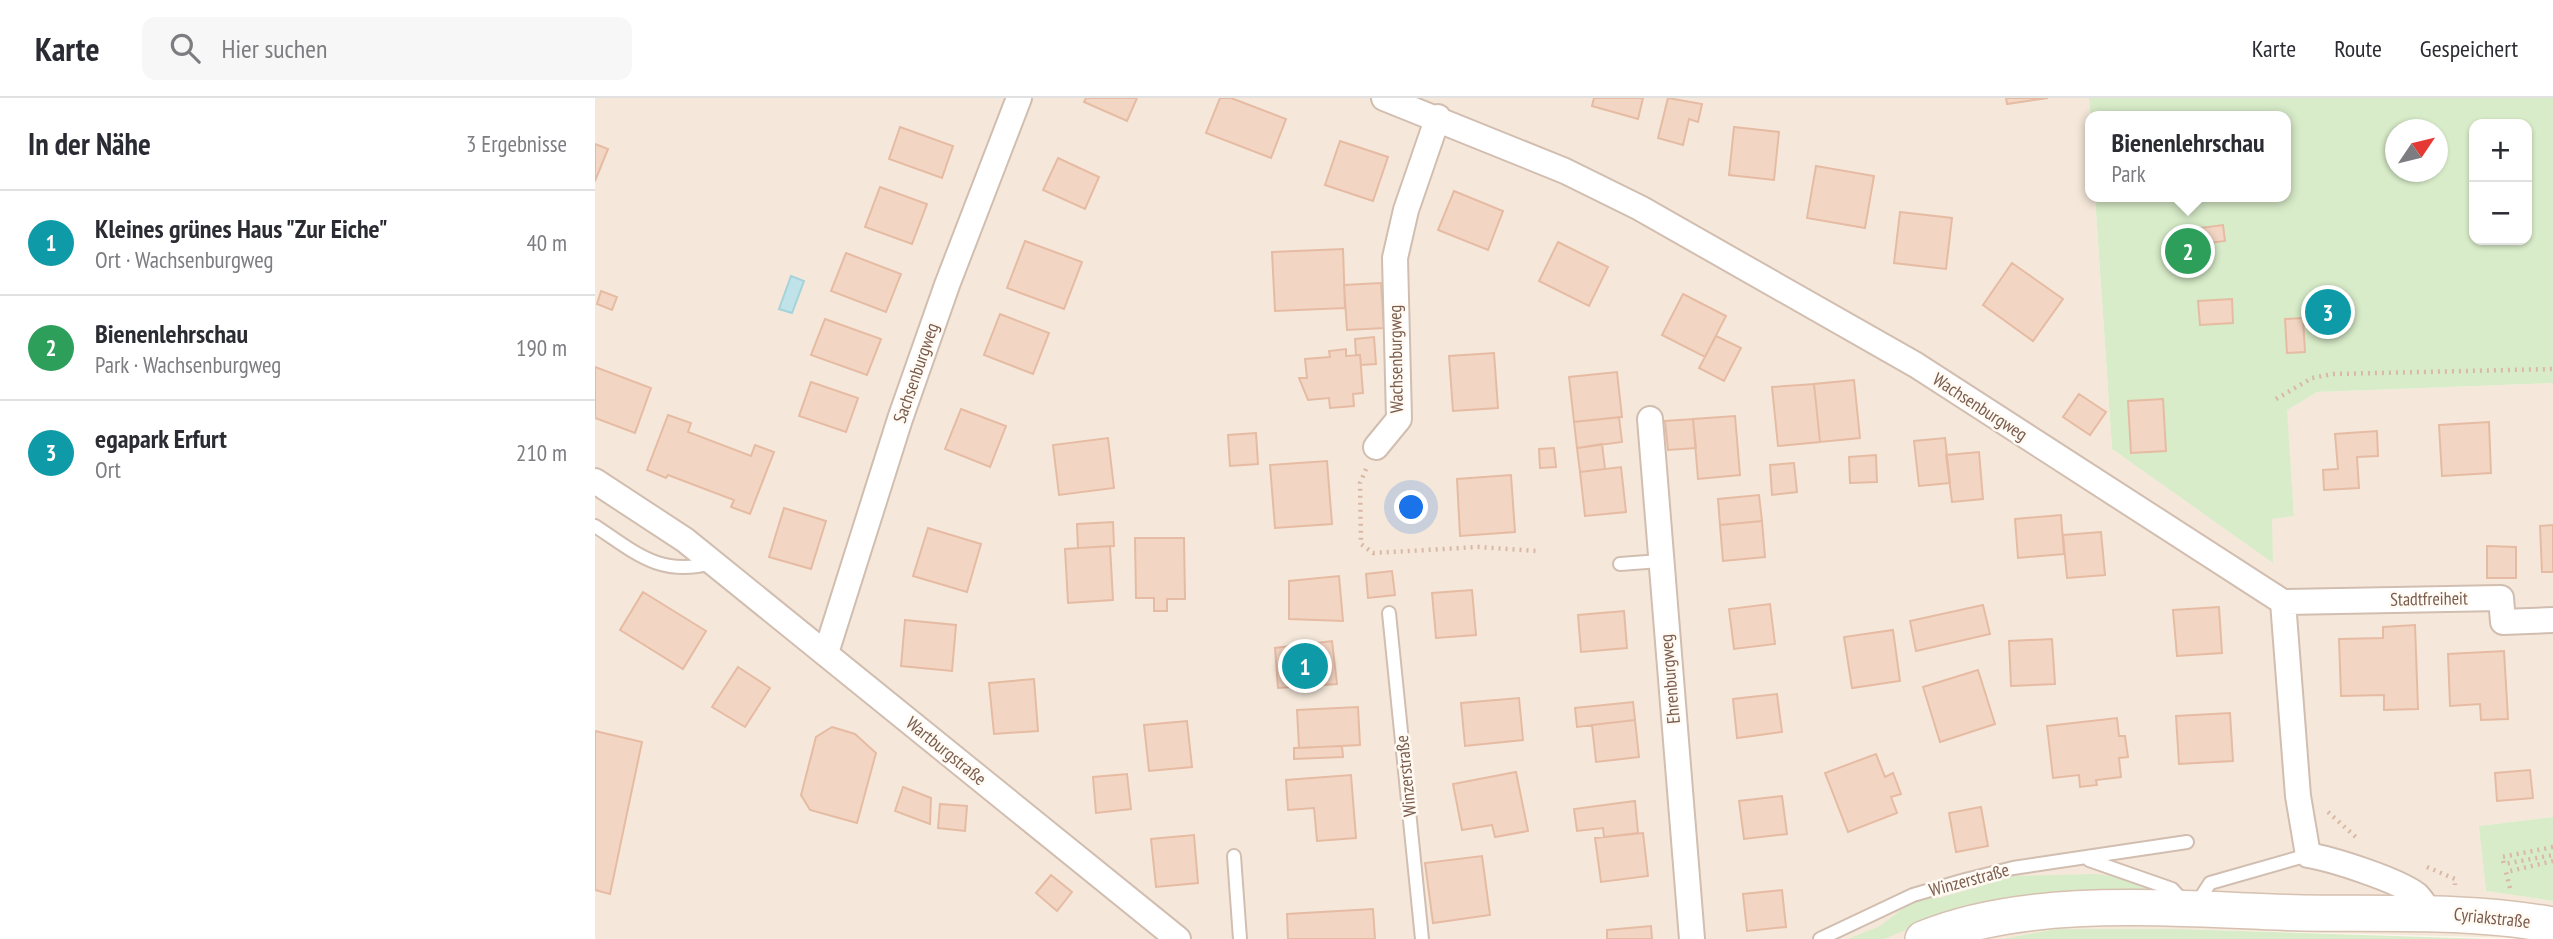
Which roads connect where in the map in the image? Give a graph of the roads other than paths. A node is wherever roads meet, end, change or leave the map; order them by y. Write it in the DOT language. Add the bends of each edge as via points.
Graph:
graph roads {
  1 [pos="1019,98"];
  2 [pos="1384,98"];
  3 [pos="1438,117"];
  4 [pos="1650,419"];
  5 [pos="1376,447"];
  6 [pos="595,481"];
  7 [pos="595,526"];
  8 [pos="1660,561"];
  9 [pos="713,563"];
  10 [pos="1620,564"];
  11 [pos="2283,602"];
  12 [pos="1389,612"];
  13 [pos="2553,620"];
  14 [pos="826,653"];
  15 [pos="2187,842"];
  16 [pos="2308,855"];
  17 [pos="1234,856"];
  18 [pos="2086,859"];
  19 [pos="2192,910"];
  20 [pos="2430,913"];
  21 [pos="2553,925"];
  22 [pos="1178,939"];
  23 [pos="1240,939"];
  24 [pos="1422,939"];
  25 [pos="1692,939"];
  26 [pos="1820,939"];
  27 [pos="1923,939"];
  1 -- 14 [label="street, Sachsenburgweg" via="900,419"];
  2 -- 3 [label="street, Wachsenburgweg"];
  3 -- 5 [label="street, Wachsenburgweg" via="1395,258 1399,419"];
  3 -- 11 [label="street, Wachsenburgweg" via="1640,208 1893,352"];
  4 -- 8 [label="street, Ehrenburgweg"];
  6 -- 9 [label="street, Wartburgstraße"];
  7 -- 9 [label="lane" via="653,564 694,568"];
  8 -- 10 [label="lane"];
  8 -- 25 [label="street, Ehrenburgweg"];
  9 -- 14 [label="street, Wartburgstraße"];
  11 -- 13 [label="street, Stadtfreiheit" via="2501,598 2503,622"];
  11 -- 16 [label="street" via="2298,796"];
  12 -- 24 [label="lane, Winzerstraße"];
  14 -- 22 [label="street, Wartburgstraße"];
  15 -- 18 [label="lane, Winzerstraße"];
  16 -- 19 [label="lane" via="2210,883"];
  16 -- 20 [label="street" via="2404,887 2419,897"];
  17 -- 23 [label="lane"];
  18 -- 19 [label="lane, Winzerstraße" via="2172,889"];
  18 -- 26 [label="lane, Winzerstraße" via="2013,868 1913,895"];
  19 -- 20 [label="street"];
  19 -- 27 [label="street" via="2055,911 1992,920"];
  20 -- 21 [label="street, Cyriakstraße" via="2508,917"];
}
